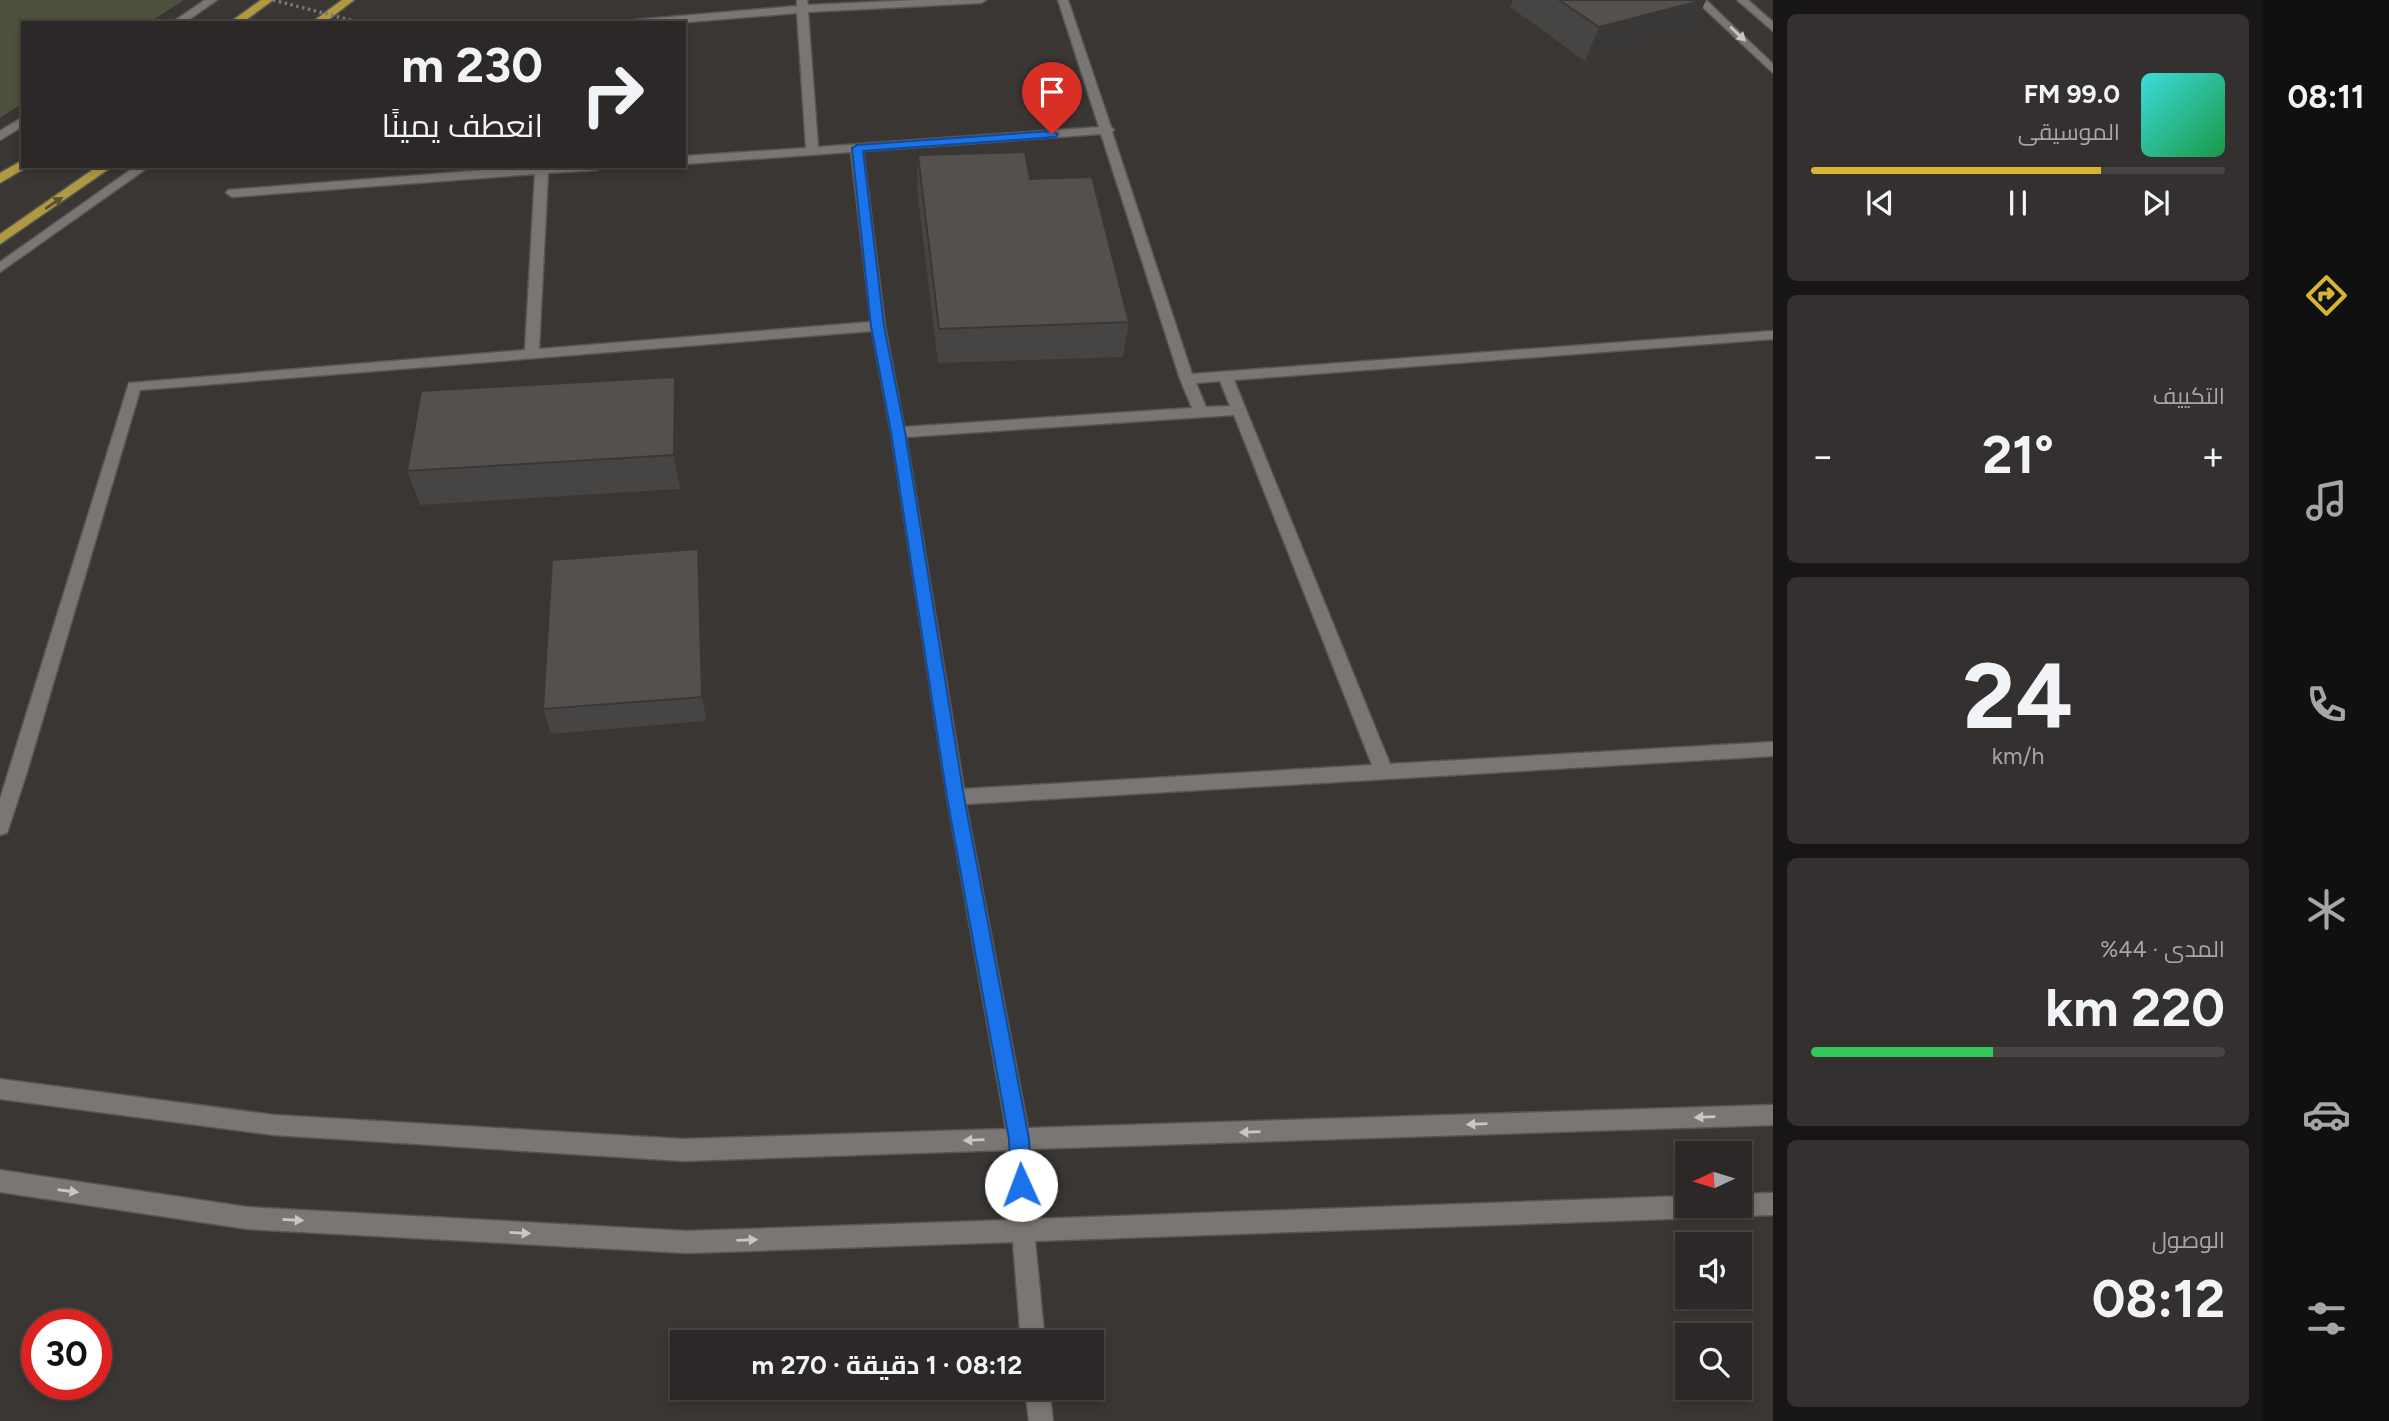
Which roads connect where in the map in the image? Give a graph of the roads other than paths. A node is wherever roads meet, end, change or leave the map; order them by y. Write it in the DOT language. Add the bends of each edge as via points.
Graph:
graph roads {
  1 [pos="212,0"];
  2 [pos="271,0"];
  3 [pos="349,0"];
  4 [pos="981,0"];
  5 [pos="1063,0"];
  6 [pos="1700,0"];
  7 [pos="1742,0"];
  8 [pos="803,5"];
  9 [pos="179,21"];
  10 [pos="237,21"];
  11 [pos="319,21"];
  12 [pos="653,21"];
  13 [pos="1773,28"];
  14 [pos="1773,70"];
  15 [pos="21,122"];
  16 [pos="1108,131"];
  17 [pos="0,136"];
  18 [pos="857,148"];
  19 [pos="813,150"];
  20 [pos="686,160"];
  21 [pos="21,165"];
  22 [pos="104,168"];
  23 [pos="141,168"];
  24 [pos="542,168"];
  25 [pos="0,179"];
  26 [pos="232,193"];
  27 [pos="0,240"];
  28 [pos="0,268"];
  29 [pos="878,326"];
  30 [pos="1773,335"];
  31 [pos="532,354"];
  32 [pos="1226,377"];
  33 [pos="1187,379"];
  34 [pos="1239,410"];
  35 [pos="1201,412"];
  36 [pos="898,432"];
  37 [pos="1773,749"];
  38 [pos="1384,772"];
  39 [pos="956,797"];
  40 [pos="0,827"];
  41 [pos="0,1089"];
  42 [pos="1773,1115"];
  43 [pos="1019,1139"];
  44 [pos="0,1181"];
  45 [pos="1773,1204"];
  46 [pos="1752,1205"];
  47 [pos="1675,1208"];
  48 [pos="1023,1232"];
  49 [pos="1032,1330"];
  50 [pos="1038,1400"];
  51 [pos="1041,1421"];
  1 -- 9 [label="street"];
  2 -- 10 [label="main road"];
  3 -- 11 [label="main road"];
  4 -- 8 [label="street"];
  5 -- 16 [label="street"];
  6 -- 14 [label="street, one-way"];
  7 -- 13 [label="street"];
  8 -- 12 [label="street"];
  8 -- 19 [label="street"];
  15 -- 17 [label="street"];
  16 -- 18 [label="street"];
  16 -- 33 [label="street"];
  18 -- 19 [label="street"];
  18 -- 29 [label="street"];
  19 -- 20 [label="street"];
  21 -- 25 [label="main road"];
  27 -- 22 [label="main road, one-way"];
  23 -- 28 [label="street"];
  24 -- 26 [label="street"];
  24 -- 31 [label="street"];
  29 -- 31 [label="street"];
  29 -- 36 [label="street"];
  30 -- 32 [label="street"];
  31 -- 40 [label="street" via="134,386"];
  32 -- 33 [label="street"];
  32 -- 34 [label="street"];
  33 -- 35 [label="street"];
  34 -- 35 [label="street"];
  34 -- 38 [label="street"];
  35 -- 36 [label="street"];
  36 -- 39 [label="street"];
  37 -- 38 [label="street"];
  38 -- 39 [label="street"];
  39 -- 43 [label="street"];
  43 -- 41 [label="street, one-way" via="683,1150 274,1125"];
  42 -- 43 [label="street, one-way"];
  43 -- 48 [label="street"];
  44 -- 48 [label="street, one-way" via="247,1218 687,1242"];
  45 -- 46 [label="street"];
  47 -- 48 [label="street"];
  48 -- 49 [label="street"];
  50 -- 51 [label="street"];
}
